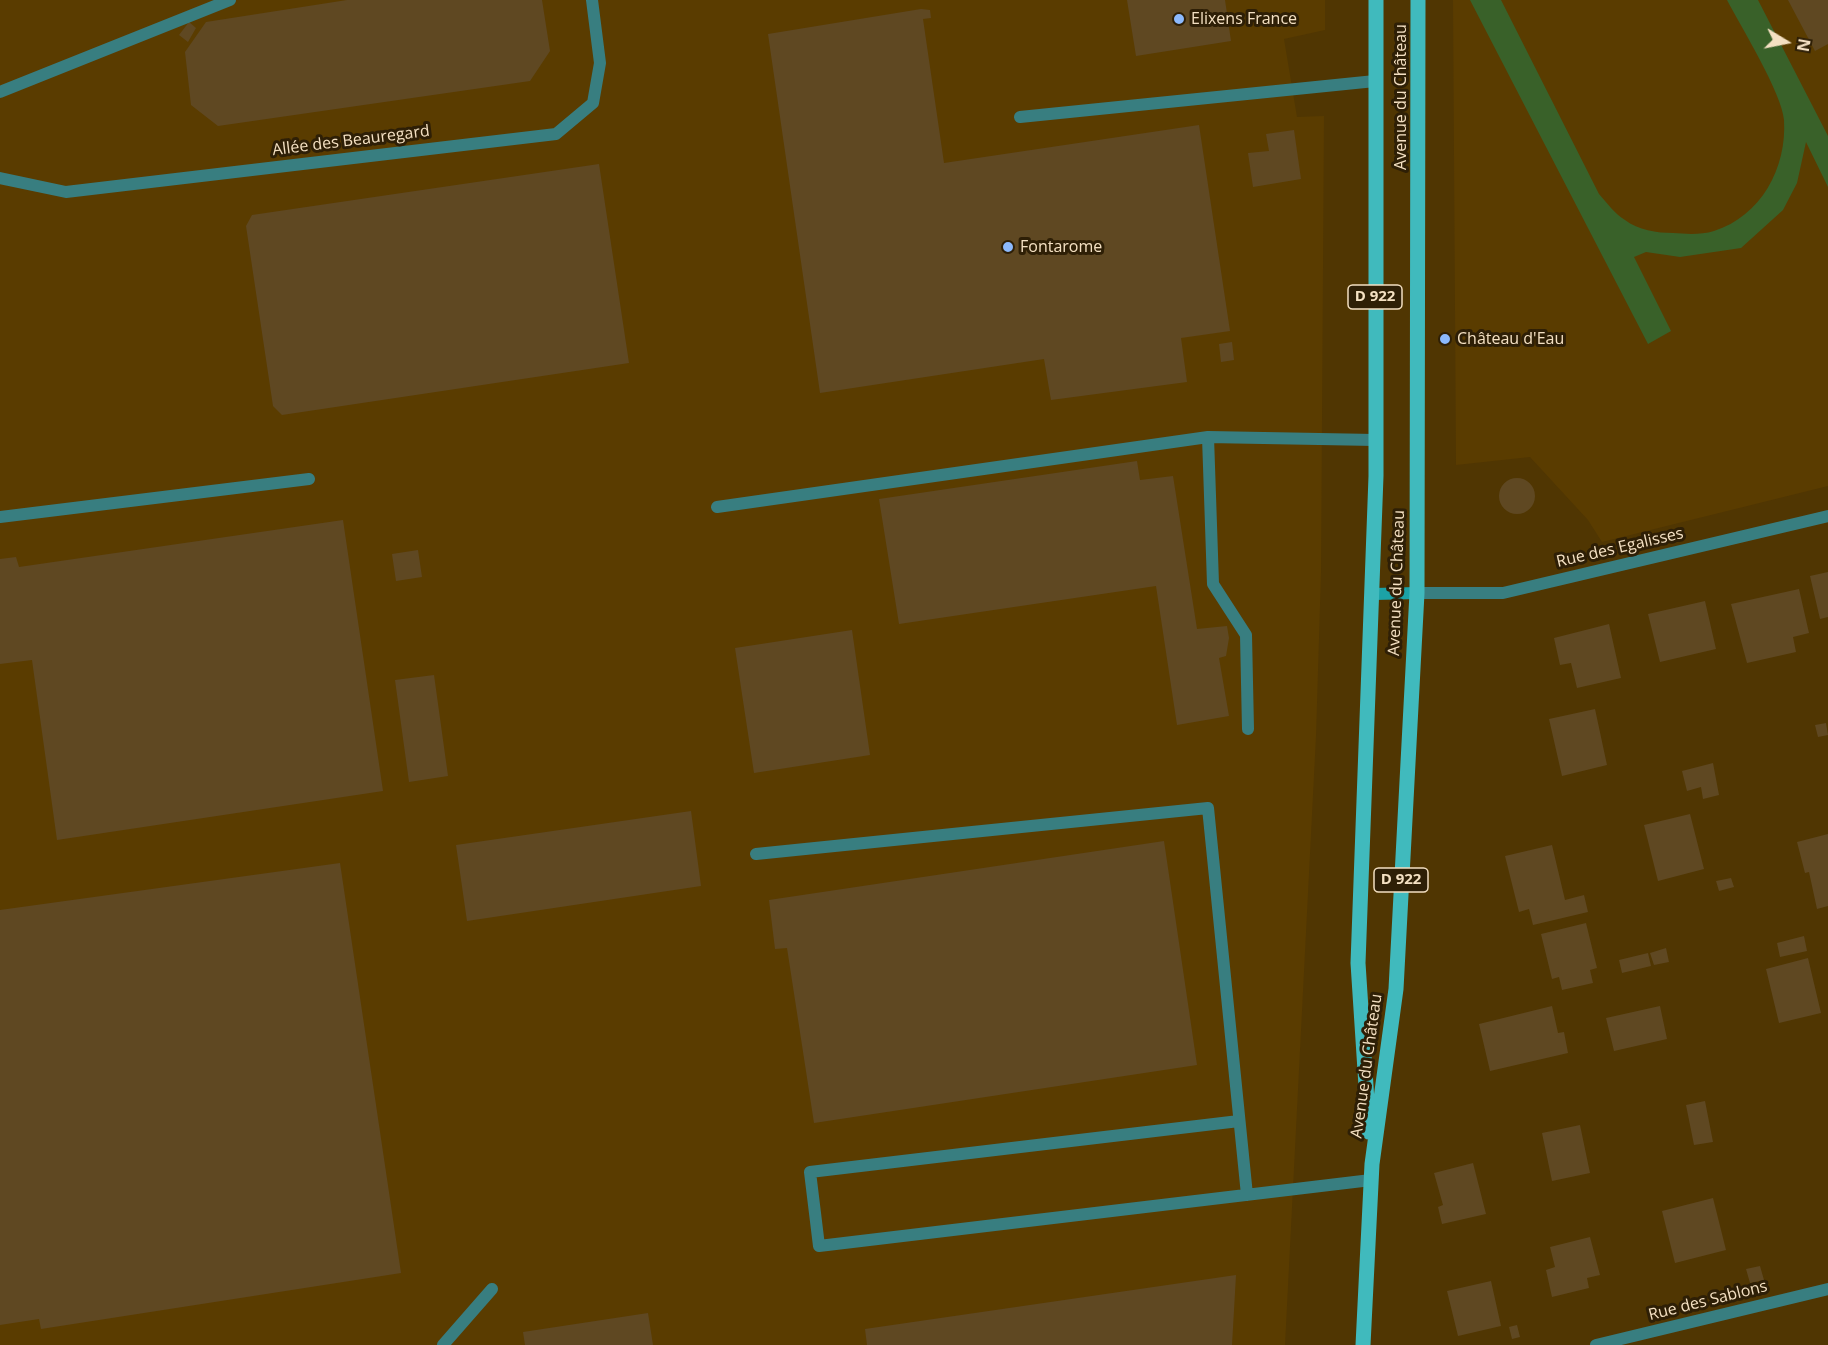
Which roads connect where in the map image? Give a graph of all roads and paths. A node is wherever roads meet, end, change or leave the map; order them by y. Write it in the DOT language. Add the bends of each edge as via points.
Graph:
graph roads {
  1 [pos="230,0"];
  2 [pos="592,0"];
  3 [pos="1376,0"];
  4 [pos="1418,0"];
  5 [pos="1376,81"];
  6 [pos="0,92"];
  7 [pos="1020,117"];
  8 [pos="0,178"];
  9 [pos="1208,437"];
  10 [pos="1375,440"];
  11 [pos="309,479"];
  12 [pos="717,507"];
  13 [pos="1828,516"];
  14 [pos="0,517"];
  15 [pos="1417,593"];
  16 [pos="1374,594"];
  17 [pos="1248,729"];
  18 [pos="756,854"];
  19 [pos="1239,1121"];
  20 [pos="1372,1164"];
  21 [pos="1371,1180"];
  22 [pos="1247,1195"];
  23 [pos="492,1289"];
  24 [pos="1828,1289"];
  25 [pos="443,1345"];
  26 [pos="1363,1345"];
  27 [pos="1596,1345"];
  1 -- 6 [label="street"];
  2 -- 8 [label="street, Allée des Beauregard" via="600,63 593,103 556,134 66,192"];
  3 -- 5 [label="main road, Avenue du Château / D 922"];
  4 -- 15 [label="main road, Avenue du Château / D 922"];
  5 -- 7 [label="street"];
  5 -- 10 [label="main road, Avenue du Château / D 922"];
  9 -- 10 [label="street"];
  9 -- 12 [label="street"];
  9 -- 17 [label="street" via="1213,584 1246,635"];
  10 -- 16 [label="main road, Avenue du Château / D 922"];
  11 -- 14 [label="street"];
  13 -- 15 [label="street, Rue des Egalisses" via="1503,593"];
  15 -- 16 [label="street"];
  15 -- 20 [label="main road, Avenue du Château / D 922" via="1396,989"];
  16 -- 20 [label="main road, Avenue du Château / D 922" via="1358,963"];
  18 -- 19 [label="street" via="1208,808"];
  19 -- 22 [label="street"];
  19 -- 22 [label="street" via="810,1172 819,1246"];
  20 -- 21 [label="main road, Avenue du Château / D 922"];
  21 -- 22 [label="street"];
  21 -- 26 [label="main road, Avenue du Château / D 922"];
  23 -- 25 [label="street"];
  24 -- 27 [label="street, Rue des Sablons"];
}
